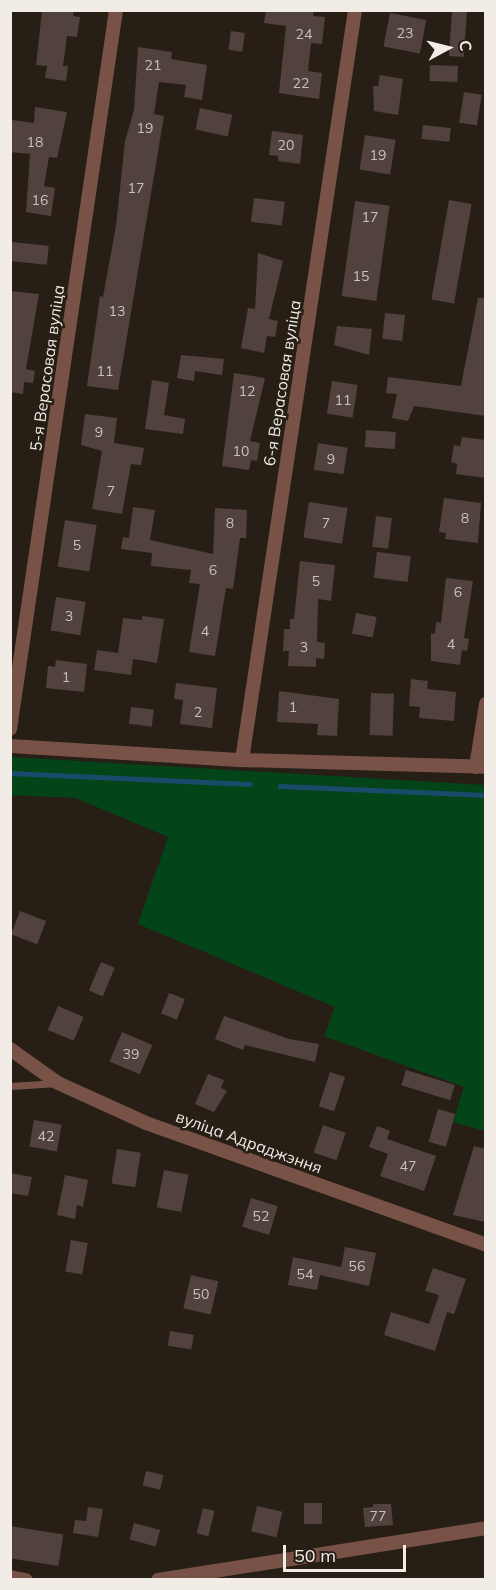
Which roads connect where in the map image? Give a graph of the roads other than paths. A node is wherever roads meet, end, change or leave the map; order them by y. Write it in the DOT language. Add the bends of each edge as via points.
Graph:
graph roads {
  1 [pos="116,10"];
  2 [pos="355,10"];
  3 [pos="486,704"];
  4 [pos="10,729"];
  5 [pos="10,746"];
  6 [pos="242,760"];
  7 [pos="481,767"];
  8 [pos="10,1049"];
  9 [pos="58,1083"];
  10 [pos="10,1086"];
  11 [pos="486,1245"];
  12 [pos="486,1527"];
  13 [pos="10,1577"];
  14 [pos="26,1580"];
  15 [pos="158,1580"];
  1 -- 4 [label="street, 5-я Верасовая вуліца"];
  2 -- 6 [label="street, 6-я Верасовая вуліца"];
  3 -- 7 [label="street"];
  5 -- 6 [label="street"];
  6 -- 7 [label="street"];
  8 -- 9 [label="street, вуліца Адраджэння"];
  9 -- 10 [label="lane"];
  9 -- 11 [label="street, вуліца Адраджэння" via="146,1123"];
  12 -- 15 [label="street"];
  13 -- 14 [label="street"];
}
